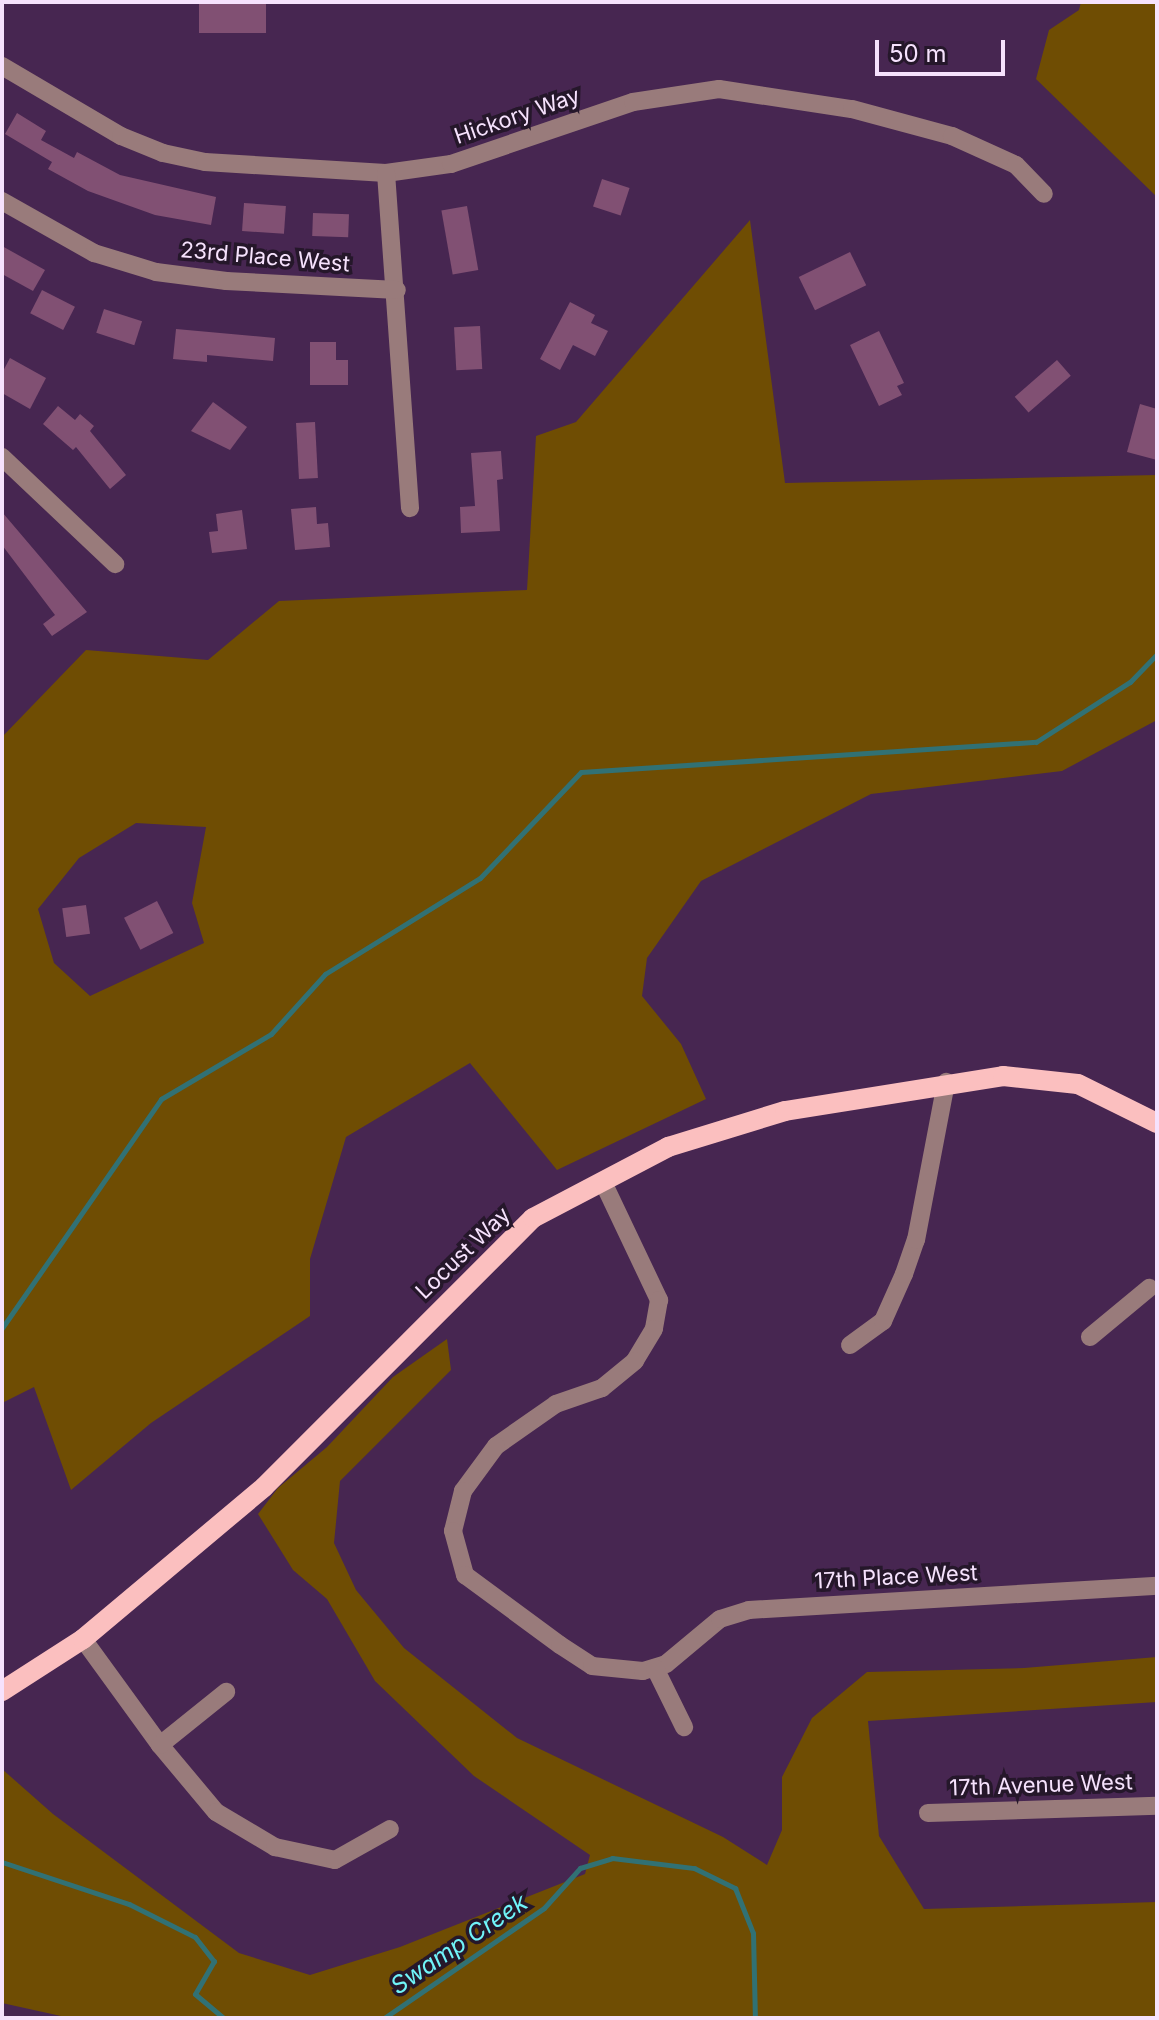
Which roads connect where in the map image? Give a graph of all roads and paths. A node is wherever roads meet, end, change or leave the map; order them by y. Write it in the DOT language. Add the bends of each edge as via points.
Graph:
graph roads {
  1 [pos="2,66"];
  2 [pos="386,173"];
  3 [pos="1044,194"];
  4 [pos="2,201"];
  5 [pos="397,290"];
  6 [pos="2,457"];
  7 [pos="410,508"];
  8 [pos="115,564"];
  9 [pos="946,1082"];
  10 [pos="1157,1123"];
  11 [pos="603,1182"];
  12 [pos="1149,1288"];
  13 [pos="1090,1337"];
  14 [pos="850,1345"];
  15 [pos="1157,1586"];
  16 [pos="83,1639"];
  17 [pos="655,1668"];
  18 [pos="2,1691"];
  19 [pos="226,1692"];
  20 [pos="684,1727"];
  21 [pos="160,1745"];
  22 [pos="1157,1806"];
  23 [pos="928,1813"];
  24 [pos="390,1829"];
  1 -- 2 [label="street, Hickory Way" via="121,136 163,153 205,162"];
  2 -- 3 [label="street, Hickory Way" via="500,151 633,102 719,89 852,109 952,136 1016,165"];
  2 -- 5 [label="street"];
  4 -- 5 [label="street, 23rd Place West" via="94,253 156,272"];
  5 -- 7 [label="street" via="402,447"];
  6 -- 8 [label="street"];
  9 -- 10 [label="main road, Locust Way" via="1003,1076 1055,1079 1103,1093"];
  9 -- 11 [label="main road, Locust Way" via="785,1111 668,1147"];
  9 -- 14 [label="street" via="912,1252 883,1321"];
  11 -- 16 [label="main road, Locust Way" via="533,1218 264,1487"];
  11 -- 17 [label="street" via="659,1300 654,1329 635,1361 602,1388 556,1404 496,1446 463,1491 453,1531 465,1575 560,1645 592,1666 630,1672"];
  12 -- 13 [label="street"];
  15 -- 17 [label="street, 17th Place West" via="749,1610 720,1619"];
  16 -- 18 [label="main road, Locust Way"];
  16 -- 21 [label="street"];
  17 -- 20 [label="street"];
  19 -- 21 [label="street"];
  21 -- 24 [label="street" via="216,1812 275,1847 335,1860"];
  22 -- 23 [label="street, 17th Avenue West"];
}
